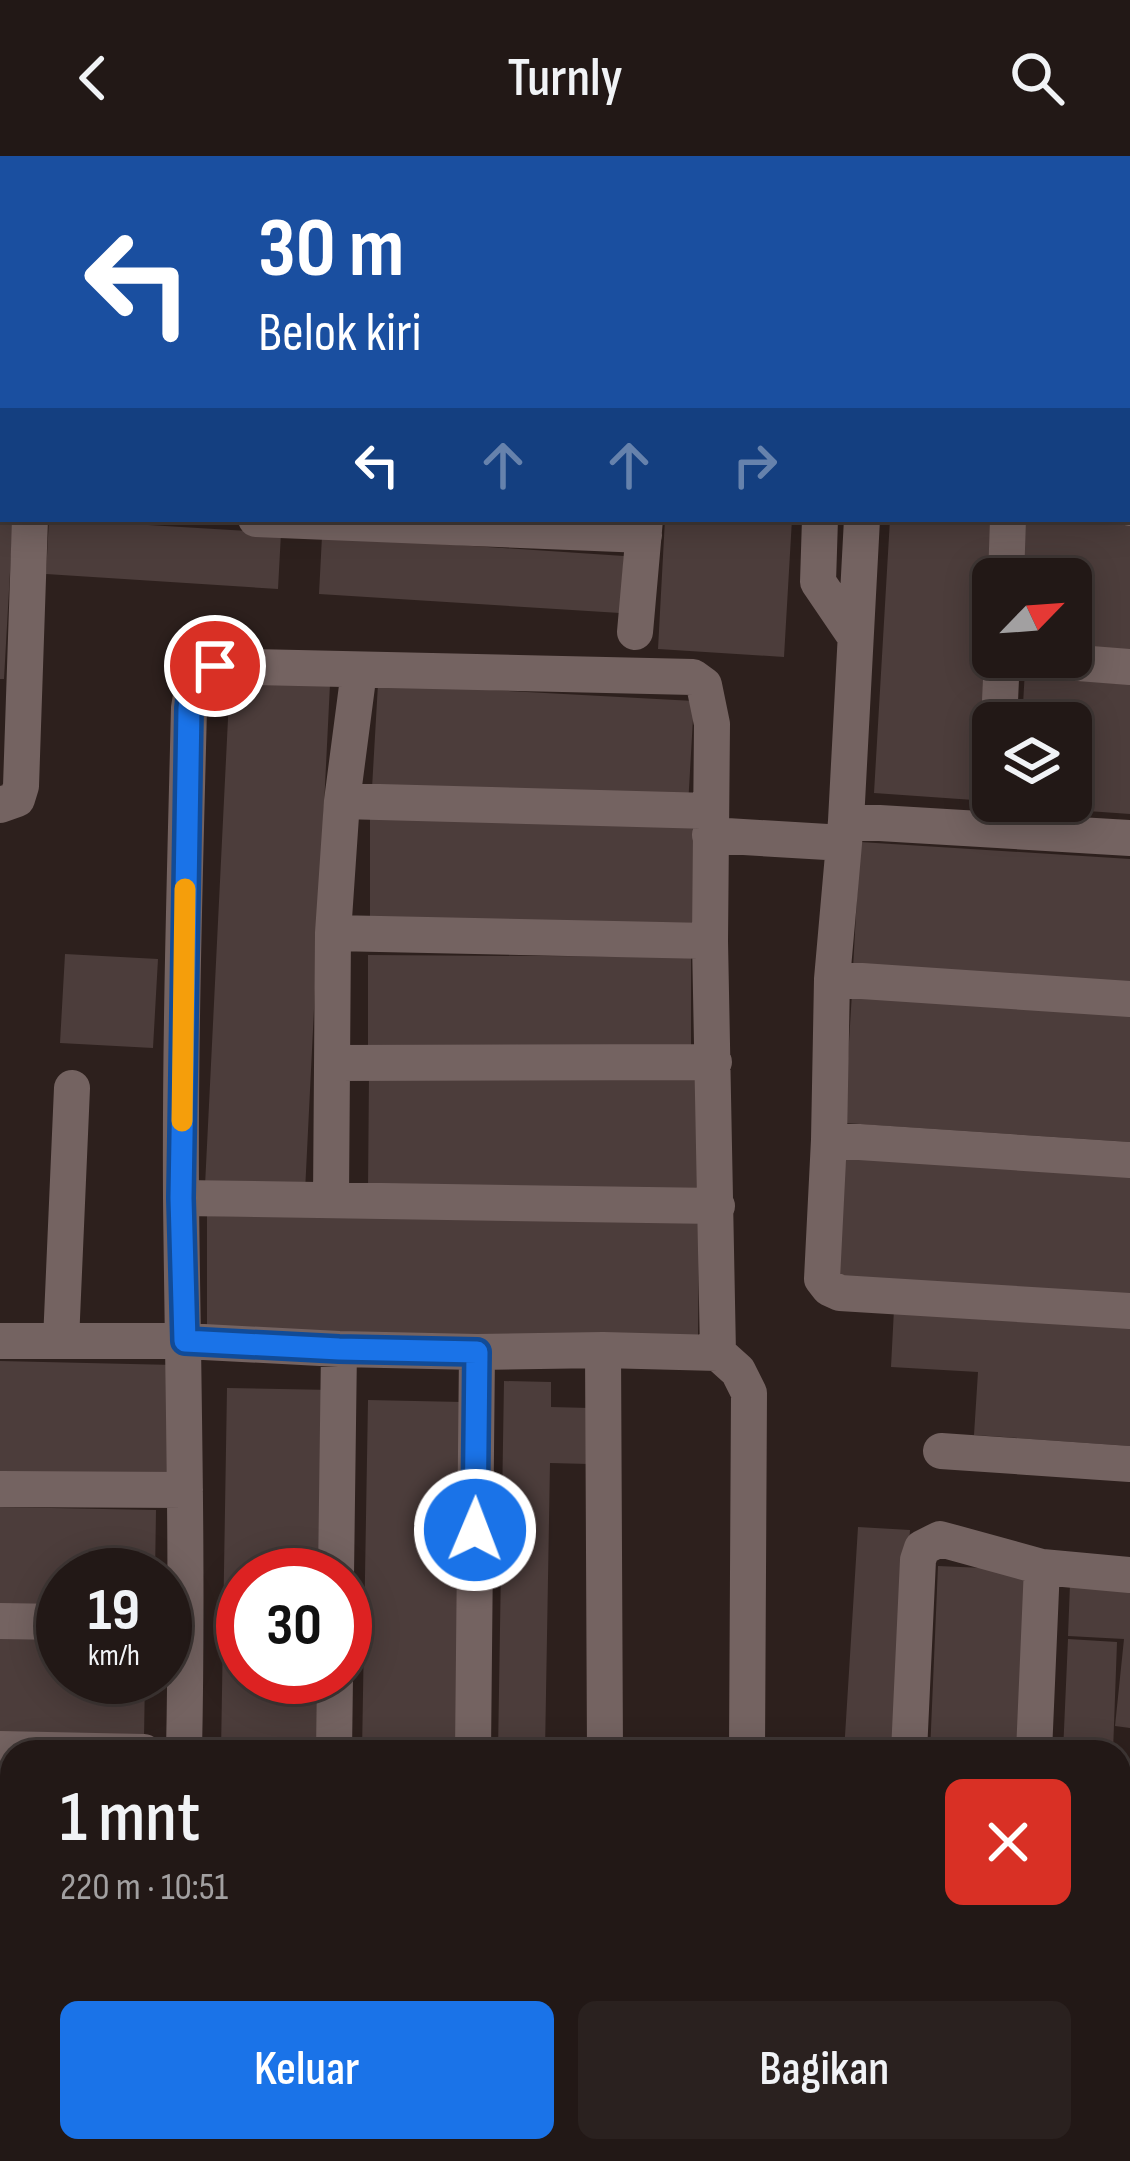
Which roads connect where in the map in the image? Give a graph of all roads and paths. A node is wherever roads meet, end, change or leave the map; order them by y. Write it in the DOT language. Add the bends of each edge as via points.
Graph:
graph roads {
  1 [pos="30,522"];
  2 [pos="404,522"];
  3 [pos="820,522"];
  4 [pos="862,522"];
  5 [pos="1008,522"];
  6 [pos="645,527"];
  7 [pos="1007,558"];
  8 [pos="851,630"];
  9 [pos="634,632"];
  10 [pos="1130,667"];
  11 [pos="359,670"];
  12 [pos="1000,702"];
  13 [pos="341,801"];
  14 [pos="0,805"];
  15 [pos="972,819"];
  16 [pos="1032,822"];
  17 [pos="710,823"];
  18 [pos="835,835"];
  19 [pos="1130,838"];
  20 [pos="333,933"];
  21 [pos="710,941"];
  22 [pos="832,979"];
  23 [pos="1130,999"];
  24 [pos="714,1062"];
  25 [pos="334,1063"];
  26 [pos="73,1088"];
  27 [pos="829,1140"];
  28 [pos="1130,1160"];
  29 [pos="181,1198"];
  30 [pos="332,1199"];
  31 [pos="717,1206"];
  32 [pos="1130,1311"];
  33 [pos="0,1341"];
  34 [pos="61,1341"];
  35 [pos="185,1341"];
  36 [pos="339,1349"];
  37 [pos="602,1350"];
  38 [pos="477,1352"];
  39 [pos="718,1353"];
  40 [pos="941,1451"];
  41 [pos="1130,1464"];
  42 [pos="0,1490"];
  43 [pos="185,1490"];
  44 [pos="181,1548"];
  45 [pos="336,1548"];
  46 [pos="1042,1567"];
  47 [pos="1130,1575"];
  48 [pos="0,1621"];
  49 [pos="36,1622"];
  50 [pos="181,1704"];
  51 [pos="335,1704"];
  52 [pos="183,1740"];
  53 [pos="334,1740"];
  54 [pos="473,1740"];
  55 [pos="605,1740"];
  56 [pos="747,1740"];
  57 [pos="910,1740"];
  58 [pos="1035,1740"];
  1 -- 14 [label="street" via="21,786 17,799"];
  2 -- 6 [label="street"];
  3 -- 8 [label="street" via="816,573"];
  4 -- 8 [label="street"];
  5 -- 7 [label="street"];
  6 -- 9 [label="street"];
  8 -- 18 [label="street"];
  10 -- 12 [label="street" via="1002,657"];
  11 -- 13 [label="street"];
  11 -- 17 [label="street" via="700,680 712,724"];
  11 -- 29 [label="street" via="215,666 192,686"];
  13 -- 17 [label="street"];
  13 -- 20 [label="street"];
  15 -- 18 [label="street"];
  16 -- 19 [label="street"];
  17 -- 18 [label="street" via="758,838"];
  17 -- 21 [label="street"];
  18 -- 22 [label="street"];
  20 -- 21 [label="street"];
  20 -- 25 [label="street"];
  21 -- 24 [label="street"];
  22 -- 23 [label="street"];
  22 -- 27 [label="street"];
  24 -- 25 [label="street"];
  24 -- 31 [label="street"];
  25 -- 30 [label="street"];
  26 -- 34 [label="street"];
  27 -- 28 [label="street"];
  27 -- 32 [label="street" via="821,1280 829,1288"];
  29 -- 30 [label="street"];
  29 -- 35 [label="street"];
  30 -- 31 [label="street"];
  31 -- 39 [label="street"];
  33 -- 34 [label="street"];
  34 -- 35 [label="street"];
  35 -- 36 [label="street"];
  35 -- 43 [label="street"];
  36 -- 38 [label="street"];
  36 -- 45 [label="street"];
  37 -- 38 [label="street"];
  37 -- 39 [label="street"];
  37 -- 55 [label="street"];
  38 -- 54 [label="street"];
  39 -- 56 [label="street" via="749,1393"];
  40 -- 41 [label="street"];
  42 -- 43 [label="street"];
  43 -- 44 [label="street"];
  46 -- 47 [label="street"];
  46 -- 57 [label="street" via="940,1540 922,1548"];
  46 -- 58 [label="street"];
  48 -- 49 [label="street"];
  50 -- 52 [label="street"];
  51 -- 53 [label="street"];
}
